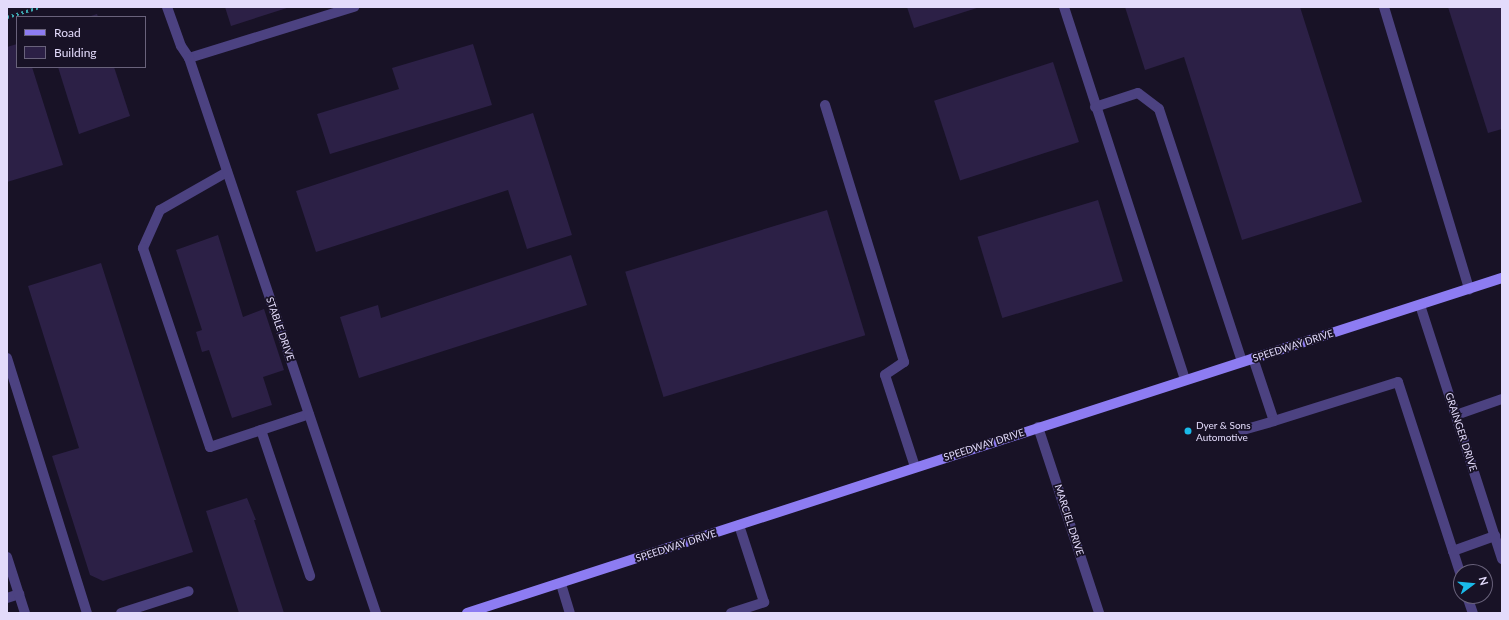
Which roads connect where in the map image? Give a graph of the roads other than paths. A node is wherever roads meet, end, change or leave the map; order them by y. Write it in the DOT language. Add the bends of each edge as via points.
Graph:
graph roads {
  1 [pos="168,7"];
  2 [pos="354,7"];
  3 [pos="1064,7"];
  4 [pos="1384,7"];
  5 [pos="189,58"];
  6 [pos="825,105"];
  7 [pos="1095,107"];
  8 [pos="227,172"];
  9 [pos="1502,278"];
  10 [pos="1469,289"];
  11 [pos="1420,305"];
  12 [pos="7,358"];
  13 [pos="1253,358"];
  14 [pos="1242,362"];
  15 [pos="1185,380"];
  16 [pos="1502,399"];
  17 [pos="309,414"];
  18 [pos="1456,415"];
  19 [pos="1274,420"];
  20 [pos="1038,427"];
  21 [pos="261,430"];
  22 [pos="1243,430"];
  23 [pos="914,468"];
  24 [pos="739,525"];
  25 [pos="1495,536"];
  26 [pos="1453,550"];
  27 [pos="7,557"];
  28 [pos="1502,559"];
  29 [pos="1457,564"];
  30 [pos="310,576"];
  31 [pos="560,584"];
  32 [pos="189,591"];
  33 [pos="19,594"];
  34 [pos="7,598"];
  35 [pos="25,613"];
  36 [pos="87,613"];
  37 [pos="121,613"];
  38 [pos="376,613"];
  39 [pos="467,613"];
  40 [pos="570,613"];
  41 [pos="731,613"];
  42 [pos="1099,613"];
  1 -- 5 [label="street, STABLE DRIVE" via="181,46"];
  2 -- 5 [label="street"];
  3 -- 7 [label="street"];
  4 -- 10 [label="street"];
  5 -- 8 [label="street, STABLE DRIVE"];
  6 -- 23 [label="street" via="904,362 885,375"];
  7 -- 14 [label="street" via="1138,93 1159,109"];
  7 -- 15 [label="street"];
  8 -- 17 [label="street, STABLE DRIVE"];
  8 -- 21 [label="street" via="160,210 143,248 210,447"];
  9 -- 10 [label="main road, SPEEDWAY DRIVE"];
  10 -- 11 [label="main road, SPEEDWAY DRIVE"];
  11 -- 13 [label="main road, SPEEDWAY DRIVE"];
  11 -- 18 [label="street, GRAINGER DRIVE"];
  12 -- 36 [label="street"];
  13 -- 14 [label="main road, SPEEDWAY DRIVE"];
  13 -- 19 [label="street"];
  14 -- 15 [label="main road, SPEEDWAY DRIVE"];
  15 -- 20 [label="main road, SPEEDWAY DRIVE"];
  16 -- 18 [label="street"];
  17 -- 21 [label="street"];
  17 -- 38 [label="street, STABLE DRIVE"];
  18 -- 25 [label="street, GRAINGER DRIVE"];
  19 -- 22 [label="street"];
  19 -- 26 [label="street" via="1398,382"];
  20 -- 23 [label="main road, SPEEDWAY DRIVE"];
  20 -- 42 [label="street, MARCIEL DRIVE"];
  21 -- 30 [label="street"];
  23 -- 24 [label="main road, SPEEDWAY DRIVE"];
  24 -- 31 [label="main road, SPEEDWAY DRIVE"];
  24 -- 41 [label="street" via="764,602"];
  25 -- 26 [label="street"];
  25 -- 28 [label="street, GRAINGER DRIVE"];
  26 -- 29 [label="street"];
  27 -- 33 [label="street"];
  31 -- 39 [label="main road, SPEEDWAY DRIVE"];
  31 -- 40 [label="street"];
  32 -- 37 [label="street"];
  33 -- 34 [label="street"];
  33 -- 35 [label="street"];
}
